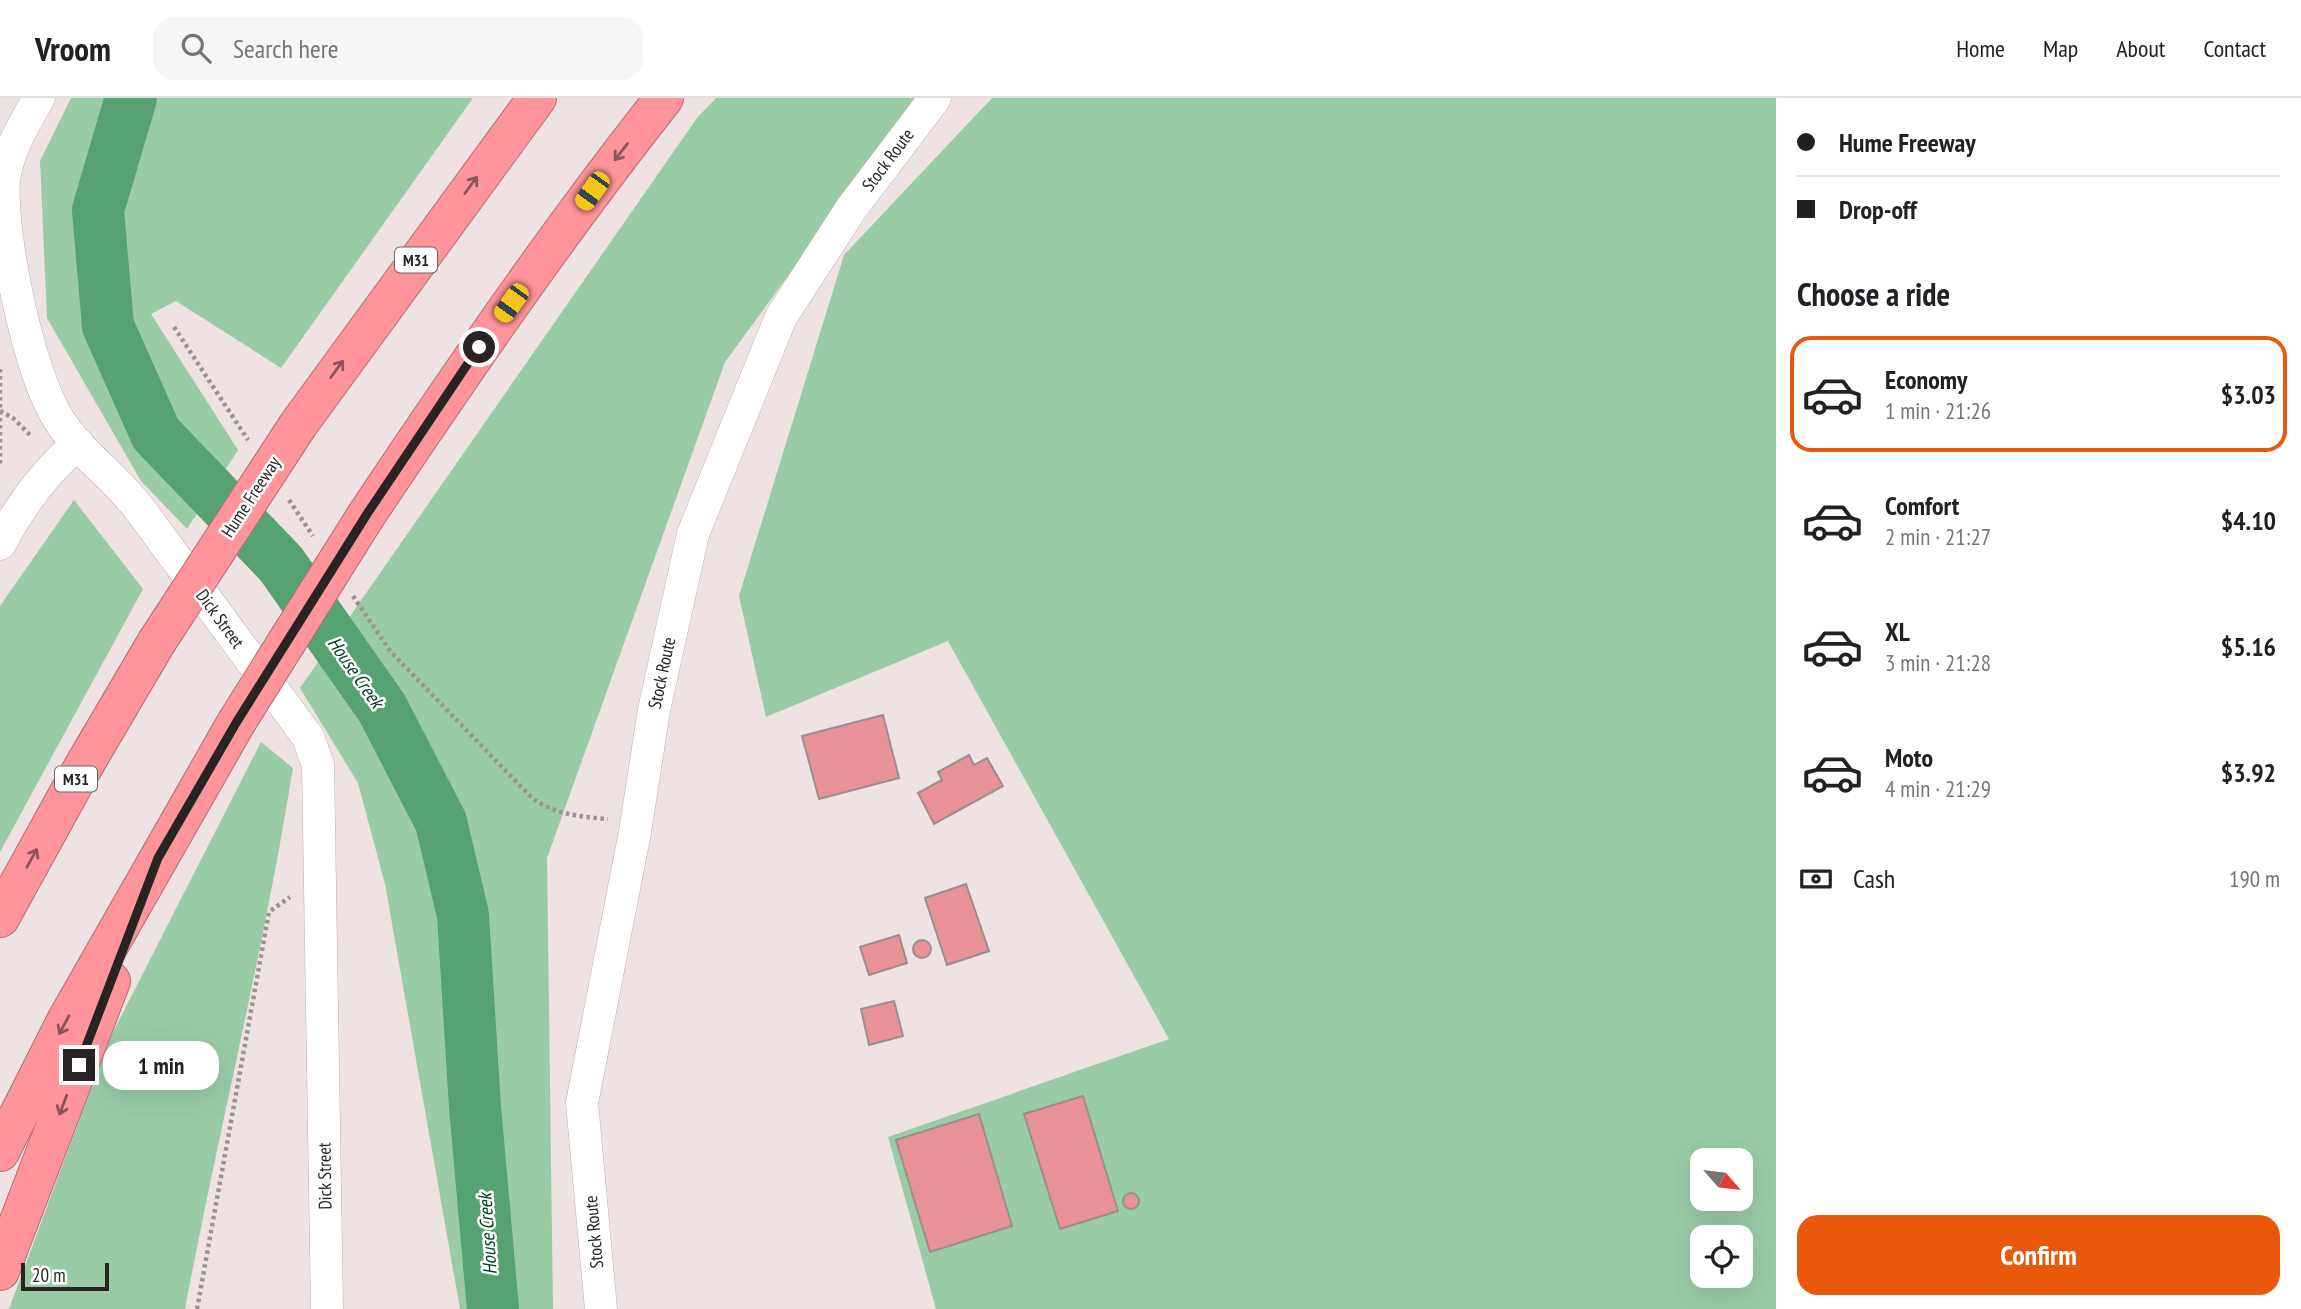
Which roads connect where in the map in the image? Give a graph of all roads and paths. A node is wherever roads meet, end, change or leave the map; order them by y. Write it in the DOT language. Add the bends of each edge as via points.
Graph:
graph roads {
  1 [pos="39,98"];
  2 [pos="537,98"];
  3 [pos="664,98"];
  4 [pos="935,98"];
  5 [pos="174,327"];
  6 [pos="0,369"];
  7 [pos="1,412"];
  8 [pos="78,444"];
  9 [pos="251,445"];
  10 [pos="0,465"];
  11 [pos="282,489"];
  12 [pos="0,544"];
  13 [pos="320,546"];
  14 [pos="351,593"];
  15 [pos="636,821"];
  16 [pos="158,858"];
  17 [pos="292,896"];
  18 [pos="0,918"];
  19 [pos="0,1152"];
  20 [pos="0,1271"];
  21 [pos="197,1309"];
  22 [pos="327,1309"];
  23 [pos="601,1309"];
  1 -- 8 [label="street, Dick Street" via="15,140 4,178 2,220 21,317 45,394"];
  18 -- 2 [label="highway, Hume Freeway / M31, one-way, bridge" via="156,643 298,425"];
  3 -- 16 [label="highway, one-way, bridge" via="479,347 367,514"];
  4 -- 15 [label="street, Stock Route" via="851,209 776,329 693,534 654,710"];
  5 -- 9 [label="path"];
  6 -- 7 [label="path"];
  7 -- 10 [label="path"];
  8 -- 12 [label="street" via="17,510"];
  8 -- 22 [label="street, Dick Street" via="135,503 307,737 318,765"];
  11 -- 13 [label="path"];
  14 -- 15 [label="path" via="390,651 531,797 545,808 583,817"];
  15 -- 23 [label="street, Stock Route" via="582,1103"];
  16 -- 19 [label="highway, one-way" via="66,1021"];
  16 -- 20 [label="highway, one-way"];
  17 -- 21 [label="path" via="274,906 267,922"];
}
